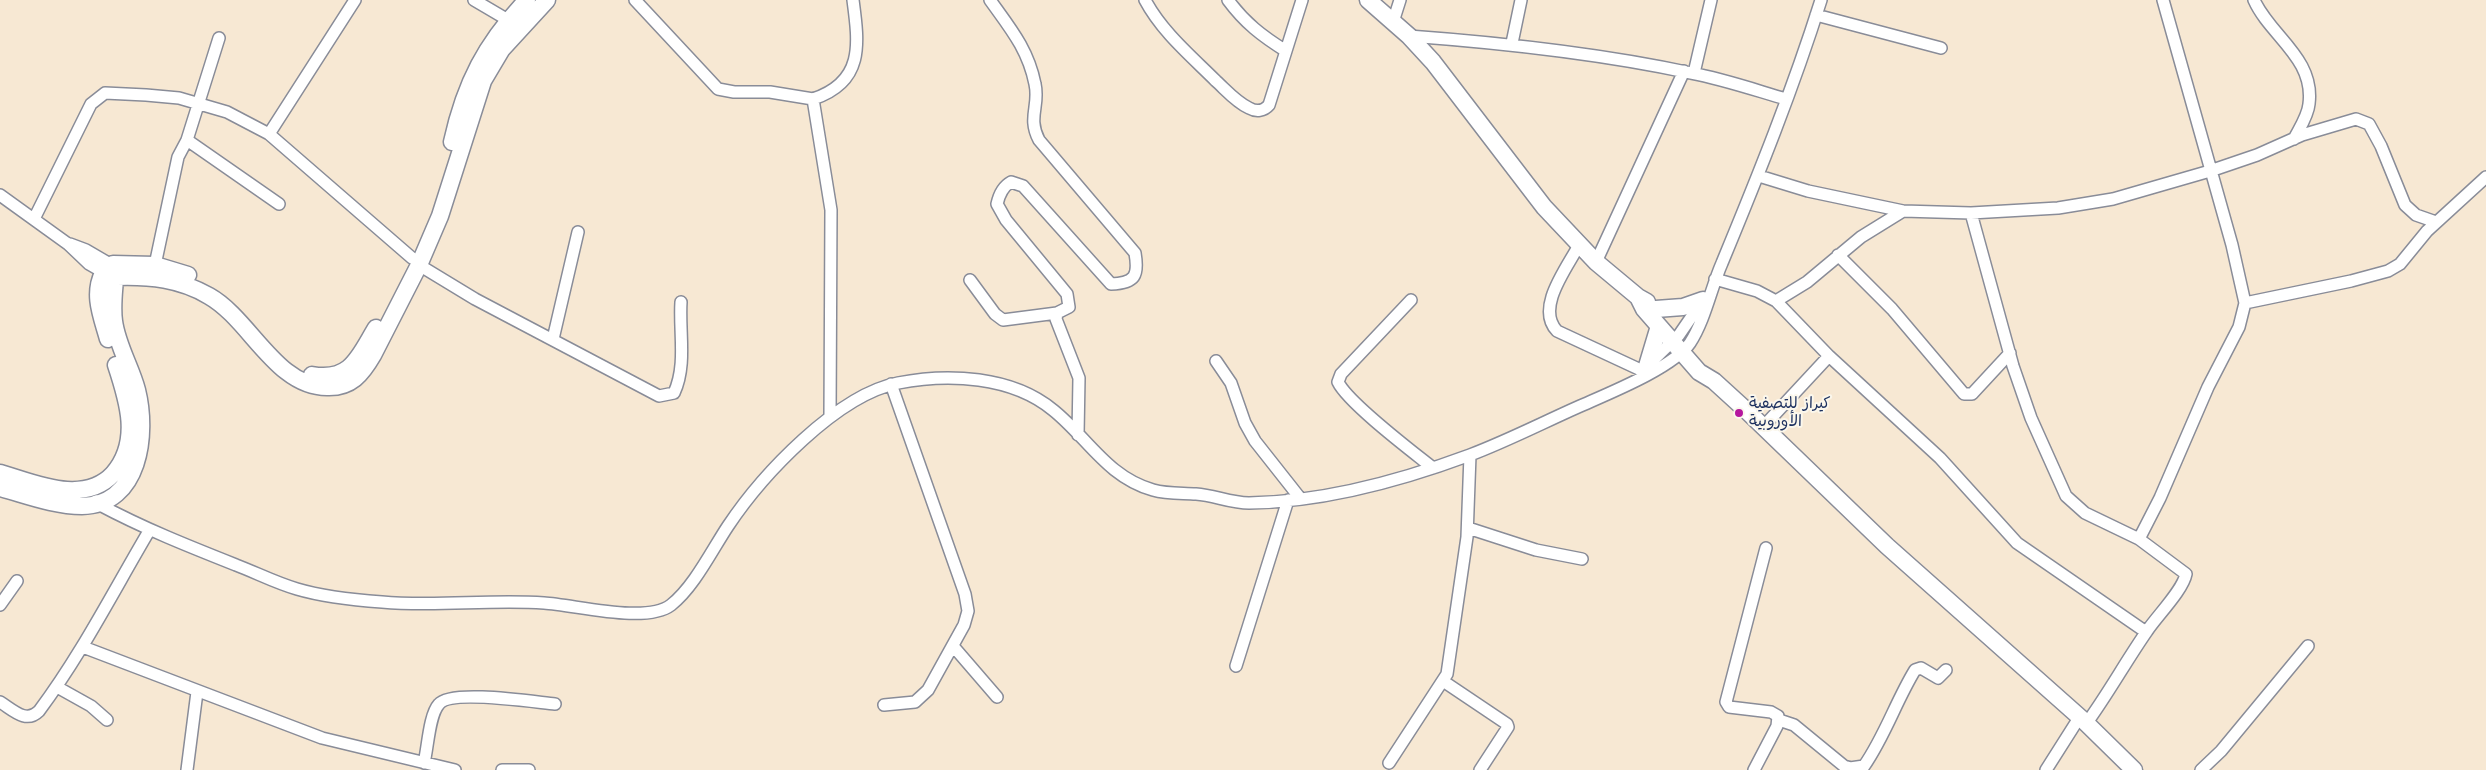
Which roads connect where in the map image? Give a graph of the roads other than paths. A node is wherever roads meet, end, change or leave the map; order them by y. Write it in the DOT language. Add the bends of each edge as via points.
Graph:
graph roads {
  1 [pos="355,0"];
  2 [pos="474,0"];
  3 [pos="527,0"];
  4 [pos="547,0"];
  5 [pos="635,0"];
  6 [pos="853,0"];
  7 [pos="990,0"];
  8 [pos="1145,0"];
  9 [pos="1228,0"];
  10 [pos="1302,0"];
  11 [pos="1368,0"];
  12 [pos="1400,0"];
  13 [pos="1521,0"];
  14 [pos="1711,0"];
  15 [pos="1821,0"];
  16 [pos="2163,0"];
  17 [pos="2254,0"];
  18 [pos="1816,15"];
  19 [pos="508,20"];
  20 [pos="1394,22"];
  21 [pos="1410,36"];
  22 [pos="220,38"];
  23 [pos="1512,44"];
  24 [pos="1941,48"];
  25 [pos="1286,51"];
  26 [pos="1689,72"];
  27 [pos="474,88"];
  28 [pos="813,99"];
  29 [pos="1786,99"];
  30 [pos="198,102"];
  31 [pos="269,134"];
  32 [pos="2294,139"];
  33 [pos="187,140"];
  34 [pos="2210,171"];
  35 [pos="1759,176"];
  36 [pos="2486,177"];
  37 [pos="0,195"];
  38 [pos="280,204"];
  39 [pos="1903,211"];
  40 [pos="1971,214"];
  41 [pos="34,219"];
  42 [pos="2436,222"];
  43 [pos="578,232"];
  44 [pos="1579,245"];
  45 [pos="1838,255"];
  46 [pos="416,261"];
  47 [pos="1596,262"];
  48 [pos="155,265"];
  49 [pos="110,272"];
  50 [pos="1715,279"];
  51 [pos="970,280"];
  52 [pos="1638,297"];
  53 [pos="1706,297"];
  54 [pos="1411,300"];
  55 [pos="1776,301"];
  56 [pos="681,302"];
  57 [pos="2245,304"];
  58 [pos="1656,309"];
  59 [pos="1057,313"];
  60 [pos="1659,326"];
  61 [pos="553,339"];
  62 [pos="1680,344"];
  63 [pos="2010,353"];
  64 [pos="1829,356"];
  65 [pos="1216,361"];
  66 [pos="1642,372"];
  67 [pos="891,384"];
  68 [pos="830,417"];
  69 [pos="1763,427"];
  70 [pos="1078,435"];
  71 [pos="1470,455"];
  72 [pos="1433,468"];
  73 [pos="0,473"];
  74 [pos="0,488"];
  75 [pos="89,488"];
  76 [pos="1300,498"];
  77 [pos="1288,500"];
  78 [pos="98,504"];
  79 [pos="1468,528"];
  80 [pos="149,531"];
  81 [pos="2139,539"];
  82 [pos="1766,548"];
  83 [pos="1582,559"];
  84 [pos="16,581"];
  85 [pos="0,605"];
  86 [pos="2146,632"];
  87 [pos="953,646"];
  88 [pos="2308,646"];
  89 [pos="83,647"];
  90 [pos="1236,666"];
  91 [pos="1946,670"];
  92 [pos="1443,681"];
  93 [pos="57,687"];
  94 [pos="198,692"];
  95 [pos="997,697"];
  96 [pos="0,702"];
  97 [pos="555,704"];
  98 [pos="884,705"];
  99 [pos="107,720"];
  100 [pos="1779,720"];
  101 [pos="2083,721"];
  102 [pos="424,763"];
  103 [pos="1389,763"];
  104 [pos="187,770"];
  105 [pos="455,770"];
  106 [pos="502,770"];
  107 [pos="529,770"];
  108 [pos="1480,770"];
  109 [pos="1754,770"];
  110 [pos="2046,770"];
  111 [pos="2134,770"];
  112 [pos="2201,770"];
  1 -- 31 [label="street"];
  2 -- 19 [label="street"];
  3 -- 19 [label="main road"];
  4 -- 27 [label="main road" via="502,49"];
  5 -- 28 [label="street" via="718,89"];
  6 -- 28 [label="street" via="858,50 854,65 849,75 832,91"];
  7 -- 59 [label="street" via="1024,47 1030,64 1037,97 1033,127 1039,140 1135,253 1135,276 1127,282 1111,284 1023,186 1018,182 1005,185 998,196 999,211 1067,294 1069,307"];
  8 -- 25 [label="street" via="1178,44 1235,99 1249,108 1265,110 1270,105"];
  9 -- 25 [label="street" via="1255,32"];
  10 -- 25 [label="street"];
  11 -- 20 [label="main road"];
  12 -- 20 [label="street"];
  13 -- 23 [label="street"];
  14 -- 26 [label="street"];
  15 -- 18 [label="street"];
  16 -- 34 [label="street"];
  17 -- 32 [label="street" via="2258,10 2297,55 2304,69 2310,103"];
  18 -- 24 [label="street"];
  18 -- 29 [label="street"];
  19 -- 27 [label="main road" via="479,62"];
  20 -- 21 [label="main road"];
  21 -- 23 [label="street"];
  21 -- 44 [label="main road" via="1454,87 1544,207"];
  22 -- 30 [label="street"];
  23 -- 26 [label="street"];
  26 -- 29 [label="street"];
  26 -- 47 [label="street"];
  27 -- 46 [label="main road" via="440,216"];
  28 -- 68 [label="street" via="830,210"];
  29 -- 35 [label="street"];
  30 -- 31 [label="street" via="227,112"];
  30 -- 33 [label="street"];
  30 -- 41 [label="street" via="160,96 105,93 99,96 91,104"];
  31 -- 46 [label="street"];
  32 -- 34 [label="street"];
  32 -- 42 [label="street" via="2356,119 2369,124 2405,206 2416,215"];
  33 -- 38 [label="street"];
  33 -- 48 [label="street" via="178,157"];
  34 -- 40 [label="street" via="2113,199 2058,208"];
  34 -- 57 [label="street"];
  35 -- 39 [label="street" via="1808,191"];
  35 -- 50 [label="street"];
  36 -- 42 [label="street"];
  37 -- 41 [label="street"];
  39 -- 40 [label="street"];
  39 -- 45 [label="street"];
  40 -- 63 [label="street"];
  41 -- 49 [label="street" via="68,244 86,250"];
  42 -- 57 [label="street" via="2400,264 2388,270"];
  43 -- 61 [label="street"];
  44 -- 47 [label="main road"];
  44 -- 66 [label="street" via="1550,300 1552,326"];
  45 -- 55 [label="street" via="1807,282"];
  45 -- 63 [label="street" via="1892,310 1964,394 1972,394"];
  46 -- 48 [label="main road" via="357,361 344,372 331,377 306,373 288,361 216,288 194,277"];
  46 -- 49 [label="main road" via="364,371 346,385 329,388 309,385 289,373 228,310 209,296 167,279"];
  46 -- 61 [label="street" via="475,300"];
  47 -- 52 [label="main road"];
  48 -- 49 [label="main road"];
  49 -- 75 [label="main road" via="98,288 99,308 127,402 130,435 121,464 103,483"];
  49 -- 78 [label="main road" via="114,323 137,390 141,431 140,449 127,482 114,496"];
  50 -- 53 [label="street"];
  50 -- 55 [label="street" via="1757,291"];
  51 -- 59 [label="street" via="1003,320"];
  52 -- 58 [label="main road"];
  52 -- 60 [label="main road"];
  53 -- 58 [label="main road" via="1683,307"];
  53 -- 62 [label="street"];
  54 -- 72 [label="street" via="1341,374 1338,382 1348,395"];
  55 -- 64 [label="street"];
  56 -- 61 [label="street" via="681,366 674,392 666,396 659,396"];
  57 -- 81 [label="street" via="2239,326"];
  58 -- 62 [label="main road"];
  59 -- 70 [label="street" via="1057,326 1075,362 1079,378"];
  60 -- 62 [label="main road"];
  60 -- 66 [label="main road"];
  62 -- 66 [label="street"];
  62 -- 66 [label="street"];
  62 -- 69 [label="main road"];
  63 -- 81 [label="street" via="2031,418 2066,496 2085,513"];
  64 -- 69 [label="street"];
  64 -- 86 [label="street" via="1940,458 2017,543"];
  65 -- 76 [label="street" via="1231,383 1244,423 1255,441"];
  66 -- 71 [label="street"];
  67 -- 68 [label="street" via="865,393"];
  67 -- 70 [label="street" via="935,376 997,384 1049,406"];
  67 -- 87 [label="street" via="968,603 968,611"];
  68 -- 80 [label="street" via="756,487 675,602 648,614 520,601 406,604 319,594 267,578"];
  69 -- 101 [label="main road" via="1887,546"];
  70 -- 77 [label="street" via="1117,473 1154,490 1238,502"];
  71 -- 72 [label="street"];
  71 -- 79 [label="street"];
  72 -- 76 [label="street" via="1392,480"];
  73 -- 75 [label="main road" via="58,489"];
  74 -- 78 [label="main road" via="58,504"];
  75 -- 78 [label="street"];
  76 -- 77 [label="street"];
  77 -- 90 [label="street"];
  78 -- 80 [label="street"];
  79 -- 83 [label="street" via="1536,550"];
  79 -- 92 [label="street" via="1448,668"];
  80 -- 89 [label="street"];
  81 -- 86 [label="street" via="2186,574 2181,586"];
  82 -- 100 [label="street" via="1726,702 1728,707 1776,714"];
  84 -- 85 [label="street"];
  86 -- 101 [label="street" via="2113,686"];
  87 -- 95 [label="street"];
  87 -- 98 [label="street" via="928,690 918,700"];
  88 -- 112 [label="street" via="2221,751"];
  89 -- 93 [label="street"];
  89 -- 94 [label="street"];
  91 -- 100 [label="street" via="1938,678 1921,668 1915,670 1864,766 1844,766 1794,725"];
  92 -- 103 [label="street"];
  92 -- 108 [label="street" via="1507,724"];
  93 -- 96 [label="street" via="30,718"];
  93 -- 99 [label="street" via="91,706"];
  94 -- 102 [label="street" via="322,738"];
  94 -- 104 [label="street"];
  97 -- 102 [label="street" via="477,697 445,699 436,708"];
  100 -- 109 [label="street"];
  101 -- 110 [label="street"];
  101 -- 111 [label="main road"];
  102 -- 105 [label="street"];
  106 -- 107 [label="street"];
}
